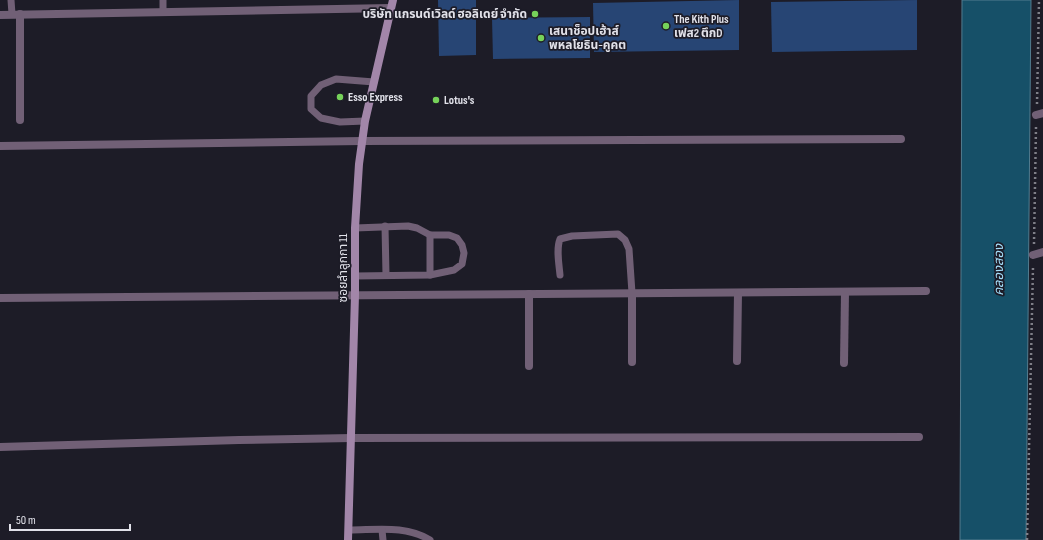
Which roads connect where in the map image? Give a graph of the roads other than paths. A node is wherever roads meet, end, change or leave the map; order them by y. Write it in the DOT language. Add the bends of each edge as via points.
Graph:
graph roads {
  1 [pos="11,0"];
  2 [pos="163,0"];
  3 [pos="392,4"];
  4 [pos="163,12"];
  5 [pos="16,14"];
  6 [pos="0,15"];
  7 [pos="374,82"];
  8 [pos="20,120"];
  9 [pos="365,121"];
  10 [pos="901,139"];
  11 [pos="362,141"];
  12 [pos="0,146"];
  13 [pos="385,226"];
  14 [pos="355,228"];
  15 [pos="430,235"];
  16 [pos="1043,252"];
  17 [pos="1033,256"];
  18 [pos="386,275"];
  19 [pos="430,275"];
  20 [pos="560,275"];
  21 [pos="355,276"];
  22 [pos="926,291"];
  23 [pos="845,292"];
  24 [pos="632,293"];
  25 [pos="738,293"];
  26 [pos="529,294"];
  27 [pos="355,295"];
  28 [pos="0,298"];
  29 [pos="737,361"];
  30 [pos="632,362"];
  31 [pos="844,363"];
  32 [pos="529,366"];
  33 [pos="919,437"];
  34 [pos="352,438"];
  35 [pos="0,447"];
  36 [pos="349,530"];
  37 [pos="382,530"];
  38 [pos="348,540"];
  39 [pos="383,540"];
  40 [pos="430,540"];
  1 -- 5 [label="lane"];
  2 -- 4 [label="lane"];
  3 -- 4 [label="street"];
  3 -- 7 [label="street, ซอยลำลูกกา 11"];
  4 -- 5 [label="street"];
  5 -- 6 [label="street"];
  5 -- 8 [label="street"];
  7 -- 9 [label="street, ซอยลำลูกกา 11"];
  7 -- 9 [label="lane" via="336,79 321,85 311,96 311,109 321,118 340,122"];
  9 -- 11 [label="street, ซอยลำลูกกา 11"];
  10 -- 11 [label="street"];
  11 -- 12 [label="street"];
  11 -- 14 [label="street, ซอยลำลูกกา 11"];
  13 -- 14 [label="lane"];
  13 -- 15 [label="lane" via="408,226"];
  13 -- 18 [label="lane"];
  14 -- 21 [label="street, ซอยลำลูกกา 11"];
  15 -- 19 [label="lane"];
  15 -- 19 [label="lane" via="450,235 457,238 464,253 462,264 454,270"];
  16 -- 17 [label="street"];
  18 -- 19 [label="lane"];
  18 -- 21 [label="lane"];
  20 -- 24 [label="lane" via="560,239 618,234 625,240 629,249"];
  21 -- 27 [label="street, ซอยลำลูกกา 11"];
  22 -- 23 [label="street"];
  23 -- 25 [label="street"];
  23 -- 31 [label="street"];
  24 -- 25 [label="street"];
  24 -- 26 [label="street"];
  24 -- 30 [label="street"];
  25 -- 29 [label="street"];
  26 -- 27 [label="street"];
  26 -- 32 [label="street"];
  27 -- 28 [label="street"];
  27 -- 34 [label="street, ซอยลำลูกกา 11"];
  33 -- 34 [label="street"];
  34 -- 35 [label="street"];
  34 -- 36 [label="street, ซอยลำลูกกา 11"];
  36 -- 37 [label="lane"];
  36 -- 38 [label="street, ซอยลำลูกกา 11"];
  37 -- 39 [label="lane"];
  37 -- 40 [label="lane" via="415,532"];
}
